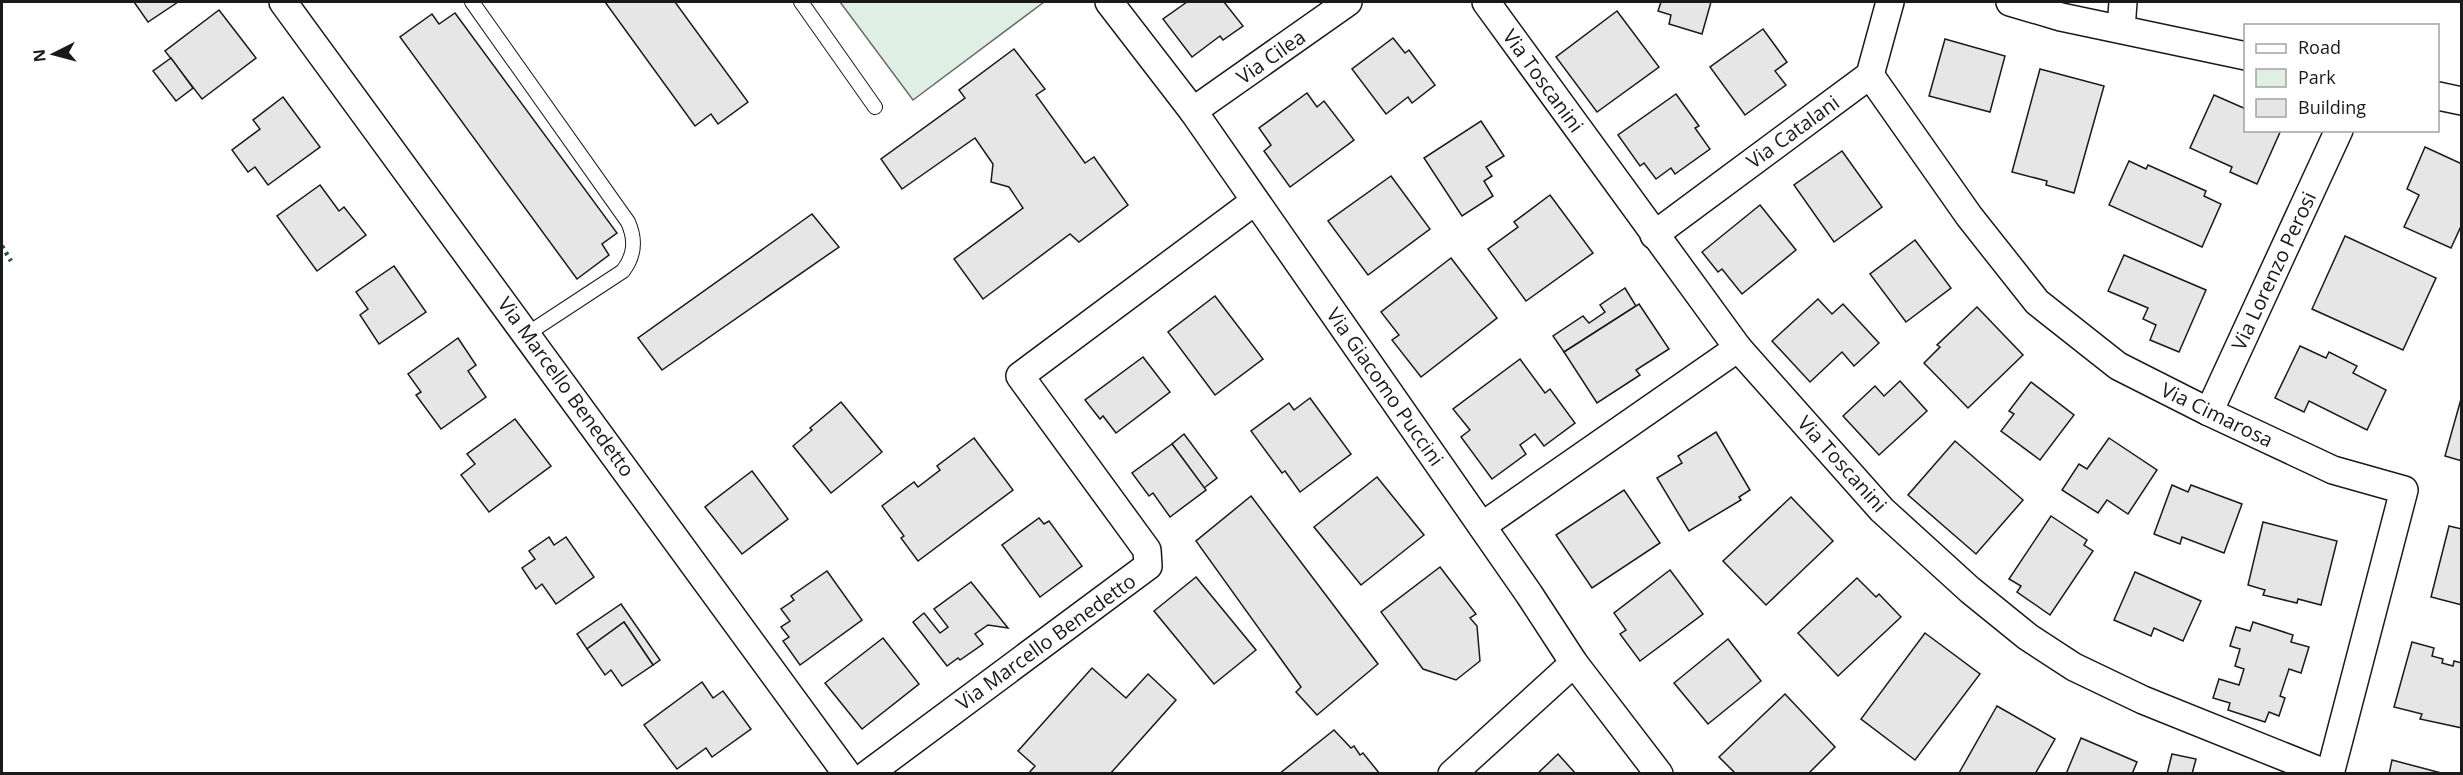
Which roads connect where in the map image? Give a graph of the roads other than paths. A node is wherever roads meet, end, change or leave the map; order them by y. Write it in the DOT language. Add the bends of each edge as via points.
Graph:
graph roads {
  1 [pos="283,2"];
  2 [pos="472,2"];
  3 [pos="801,2"];
  4 [pos="1109,2"];
  5 [pos="1348,2"];
  6 [pos="1486,2"];
  7 [pos="1890,2"];
  8 [pos="2010,2"];
  9 [pos="2123,2"];
  10 [pos="2121,29"];
  11 [pos="2244,56"];
  12 [pos="1870,75"];
  13 [pos="2439,96"];
  14 [pos="2462,101"];
  15 [pos="874,107"];
  16 [pos="1193,111"];
  17 [pos="2338,132"];
  18 [pos="1256,201"];
  19 [pos="1654,235"];
  20 [pos="527,334"];
  21 [pos="1738,348"];
  22 [pos="2209,412"];
  23 [pos="1482,526"];
  24 [pos="1574,663"];
  25 [pos="847,774"];
  26 [pos="868,774"];
  27 [pos="1452,774"];
  28 [pos="1659,774"];
  29 [pos="2328,774"];
  1 -- 20 [label="street, Via Marcello Benedetto"];
  2 -- 20 [label="lane" via="633,233 632,255 623,271"];
  3 -- 15 [label="lane"];
  4 -- 16 [label="street, Via Giacomo Puccini"];
  5 -- 16 [label="street, Via Cilea"];
  6 -- 19 [label="street, Via Toscanini"];
  7 -- 12 [label="street"];
  8 -- 10 [label="street"];
  9 -- 10 [label="street"];
  10 -- 11 [label="street"];
  12 -- 19 [label="street, Via Catalani"];
  12 -- 22 [label="street, Via Cimarosa" via="1969,216 2037,302 2118,366"];
  13 -- 14 [label="street"];
  16 -- 18 [label="street, Via Giacomo Puccini"];
  17 -- 22 [label="street, Via Lorenzo Perosi"];
  18 -- 23 [label="street, Via Giacomo Puccini"];
  18 -- 26 [label="street, Via Marcello Benedetto" via="1020,376 1147,550 1148,566"];
  19 -- 21 [label="street, Via Toscanini"];
  20 -- 25 [label="street, Via Marcello Benedetto"];
  21 -- 23 [label="street"];
  21 -- 29 [label="street, Via Toscanini" via="1882,510 2028,637 2074,667 2143,700"];
  22 -- 29 [label="street, Via Cimarosa" via="2333,470 2404,490"];
  23 -- 24 [label="street, Via Giacomo Puccini"];
  24 -- 27 [label="street"];
  24 -- 28 [label="street, Via Giacomo Puccini"];
}
